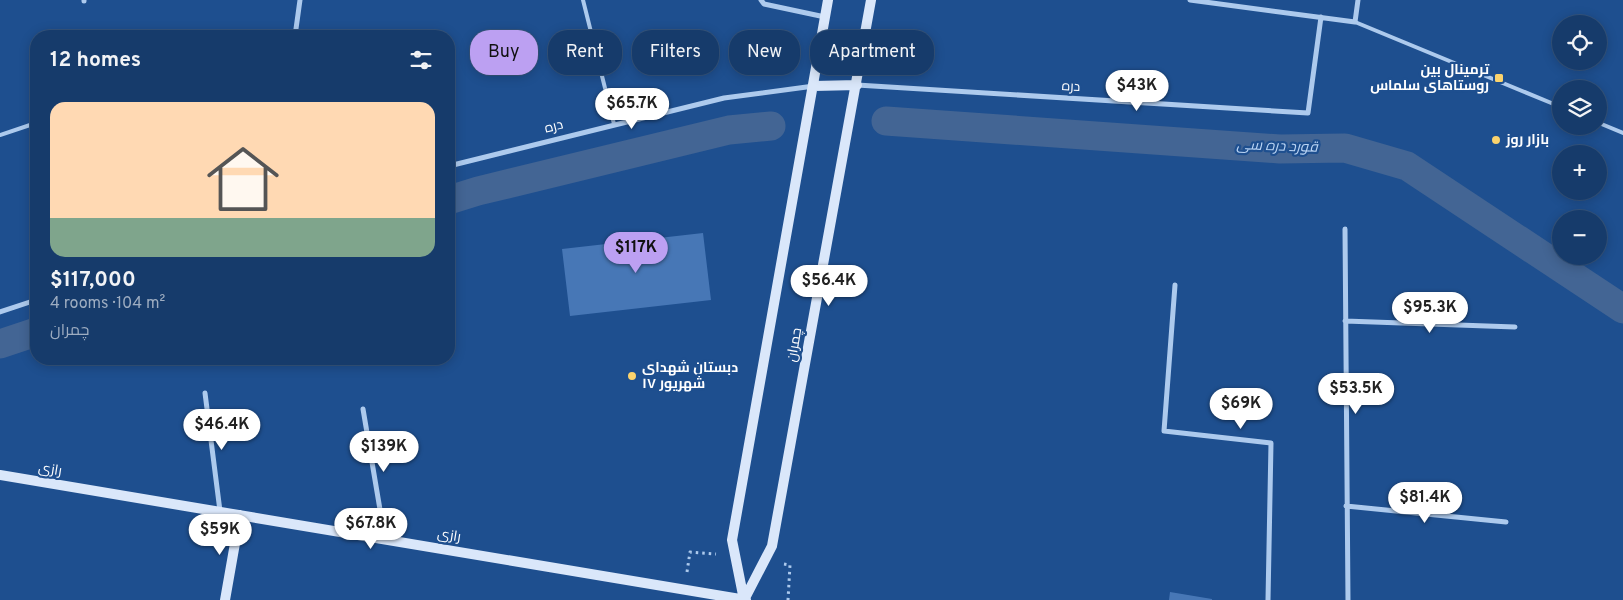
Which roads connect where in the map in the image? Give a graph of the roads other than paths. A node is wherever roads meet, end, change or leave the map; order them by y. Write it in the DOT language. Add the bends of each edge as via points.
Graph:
graph roads {
  1 [pos="300,0"];
  2 [pos="583,0"];
  3 [pos="761,0"];
  4 [pos="828,0"];
  5 [pos="871,0"];
  6 [pos="1190,0"];
  7 [pos="1358,0"];
  8 [pos="825,17"];
  9 [pos="1320,17"];
  10 [pos="1355,22"];
  11 [pos="296,30"];
  12 [pos="857,85"];
  13 [pos="814,86"];
  14 [pos="1552,103"];
  15 [pos="614,124"];
  16 [pos="30,125"];
  17 [pos="1607,126"];
  18 [pos="1623,133"];
  19 [pos="0,135"];
  20 [pos="455,164"];
  21 [pos="1345,229"];
  22 [pos="1175,285"];
  23 [pos="30,302"];
  24 [pos="0,312"];
  25 [pos="1346,321"];
  26 [pos="1515,327"];
  27 [pos="205,393"];
  28 [pos="363,409"];
  29 [pos="0,475"];
  30 [pos="1346,506"];
  31 [pos="220,512"];
  32 [pos="240,516"];
  33 [pos="1506,522"];
  34 [pos="385,540"];
  35 [pos="225,600"];
  36 [pos="744,600"];
  37 [pos="1268,600"];
  38 [pos="1348,600"];
  1 -- 11 [label="street"];
  2 -- 15 [label="lane"];
  3 -- 8 [label="street" via="764,4"];
  4 -- 8 [label="street, چمران"];
  5 -- 12 [label="street, چمران"];
  6 -- 9 [label="street"];
  7 -- 10 [label="street"];
  8 -- 13 [label="street, چمران"];
  9 -- 10 [label="street"];
  9 -- 12 [label="street, دره" via="1308,112"];
  10 -- 14 [label="lane"];
  12 -- 13 [label="street"];
  12 -- 36 [label="street, چمران" via="772,546"];
  13 -- 15 [label="street, دره" via="724,98"];
  13 -- 36 [label="street, چمران" via="732,540"];
  15 -- 20 [label="street, دره"];
  16 -- 19 [label="lane"];
  17 -- 18 [label="lane"];
  21 -- 25 [label="street"];
  22 -- 37 [label="street" via="1164,431 1271,443"];
  23 -- 24 [label="street"];
  25 -- 26 [label="street"];
  25 -- 30 [label="street"];
  27 -- 31 [label="street"];
  28 -- 34 [label="street"];
  29 -- 31 [label="street, رازی"];
  30 -- 33 [label="street"];
  30 -- 38 [label="street"];
  31 -- 32 [label="street, رازی"];
  32 -- 34 [label="street, رازی"];
  32 -- 35 [label="street"];
  34 -- 36 [label="street, رازی"];
}
